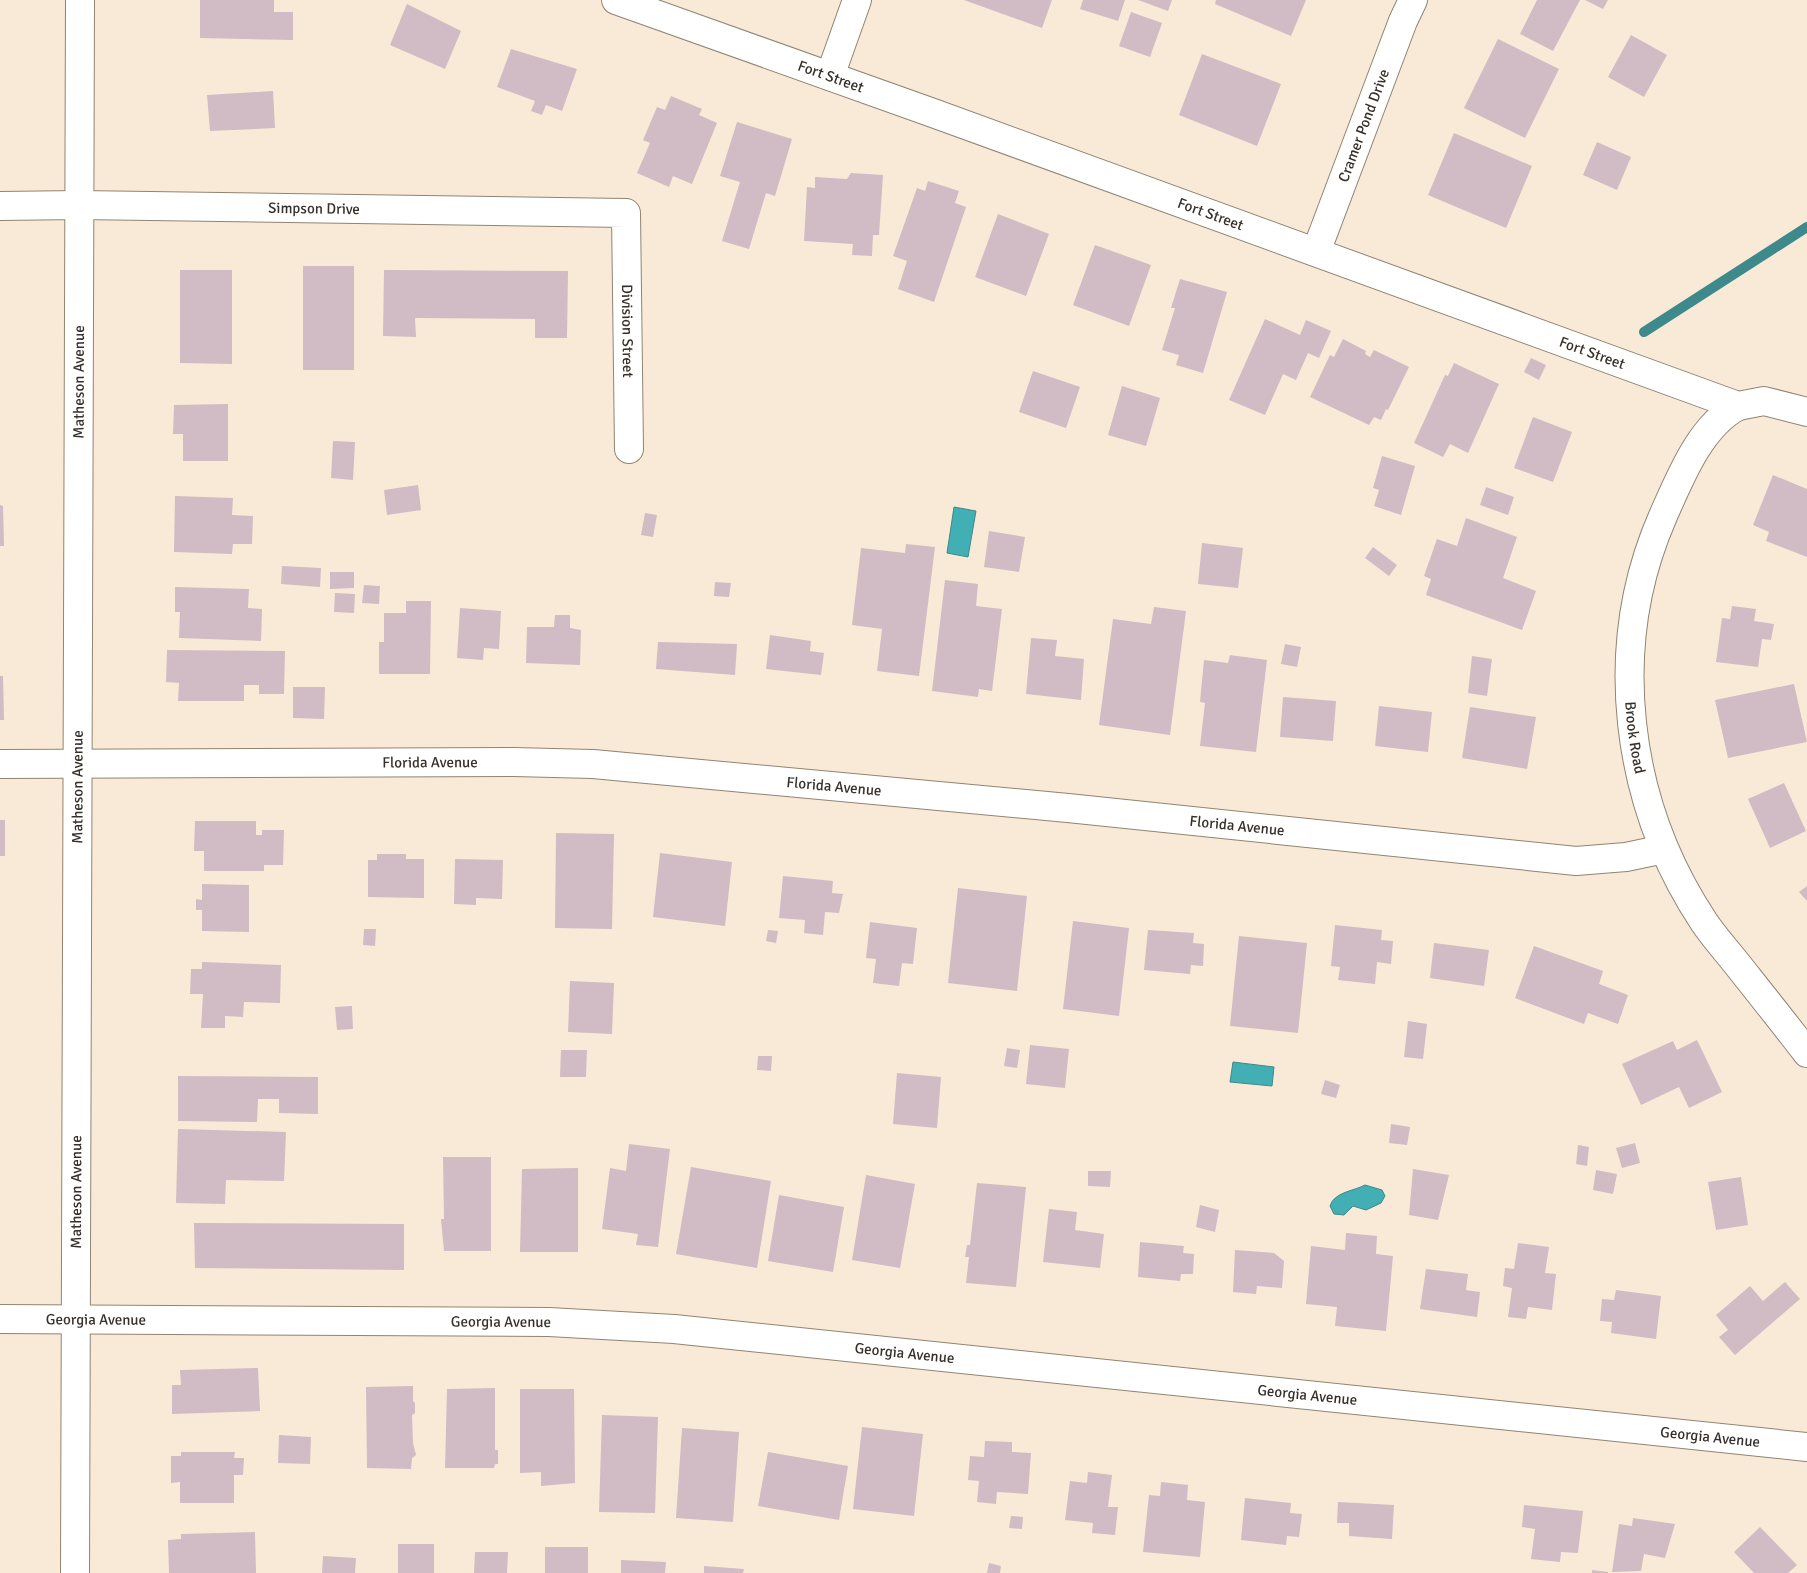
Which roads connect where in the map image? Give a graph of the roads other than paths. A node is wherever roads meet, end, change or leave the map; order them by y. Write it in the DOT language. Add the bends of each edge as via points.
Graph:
graph roads {
  1 [pos="80,0"];
  2 [pos="616,0"];
  3 [pos="857,0"];
  4 [pos="1413,0"];
  5 [pos="830,76"];
  6 [pos="79,205"];
  7 [pos="0,206"];
  8 [pos="626,213"];
  9 [pos="1316,252"];
  10 [pos="1738,406"];
  11 [pos="1807,412"];
  12 [pos="629,449"];
  13 [pos="0,764"];
  14 [pos="79,764"];
  15 [pos="1664,849"];
  16 [pos="1807,1052"];
  17 [pos="0,1319"];
  18 [pos="76,1320"];
  19 [pos="1807,1447"];
  20 [pos="75,1573"];
  1 -- 6 [label="street, Matheson Avenue"];
  2 -- 5 [label="street, Fort Street"];
  3 -- 5 [label="street"];
  4 -- 9 [label="street, Cramer Pond Drive"];
  5 -- 9 [label="street, Fort Street"];
  6 -- 7 [label="street, Simpson Drive"];
  6 -- 8 [label="street, Simpson Drive"];
  6 -- 14 [label="street, Matheson Avenue"];
  8 -- 12 [label="street, Division Street"];
  9 -- 10 [label="street, Fort Street"];
  10 -- 11 [label="street" via="1764,401"];
  10 -- 15 [label="street, Brook Road" via="1708,429 1674,490 1652,540 1634,611 1629,653 1630,716 1648,806"];
  13 -- 14 [label="street, Florida Avenue"];
  14 -- 15 [label="street, Florida Avenue" via="593,764 1576,861 1626,857"];
  14 -- 18 [label="street, Matheson Avenue"];
  15 -- 16 [label="street, Brook Road" via="1704,923"];
  17 -- 18 [label="street, Georgia Avenue"];
  18 -- 19 [label="street, Georgia Avenue" via="548,1322 674,1329"];
  18 -- 20 [label="street, Matheson Avenue"];
}
